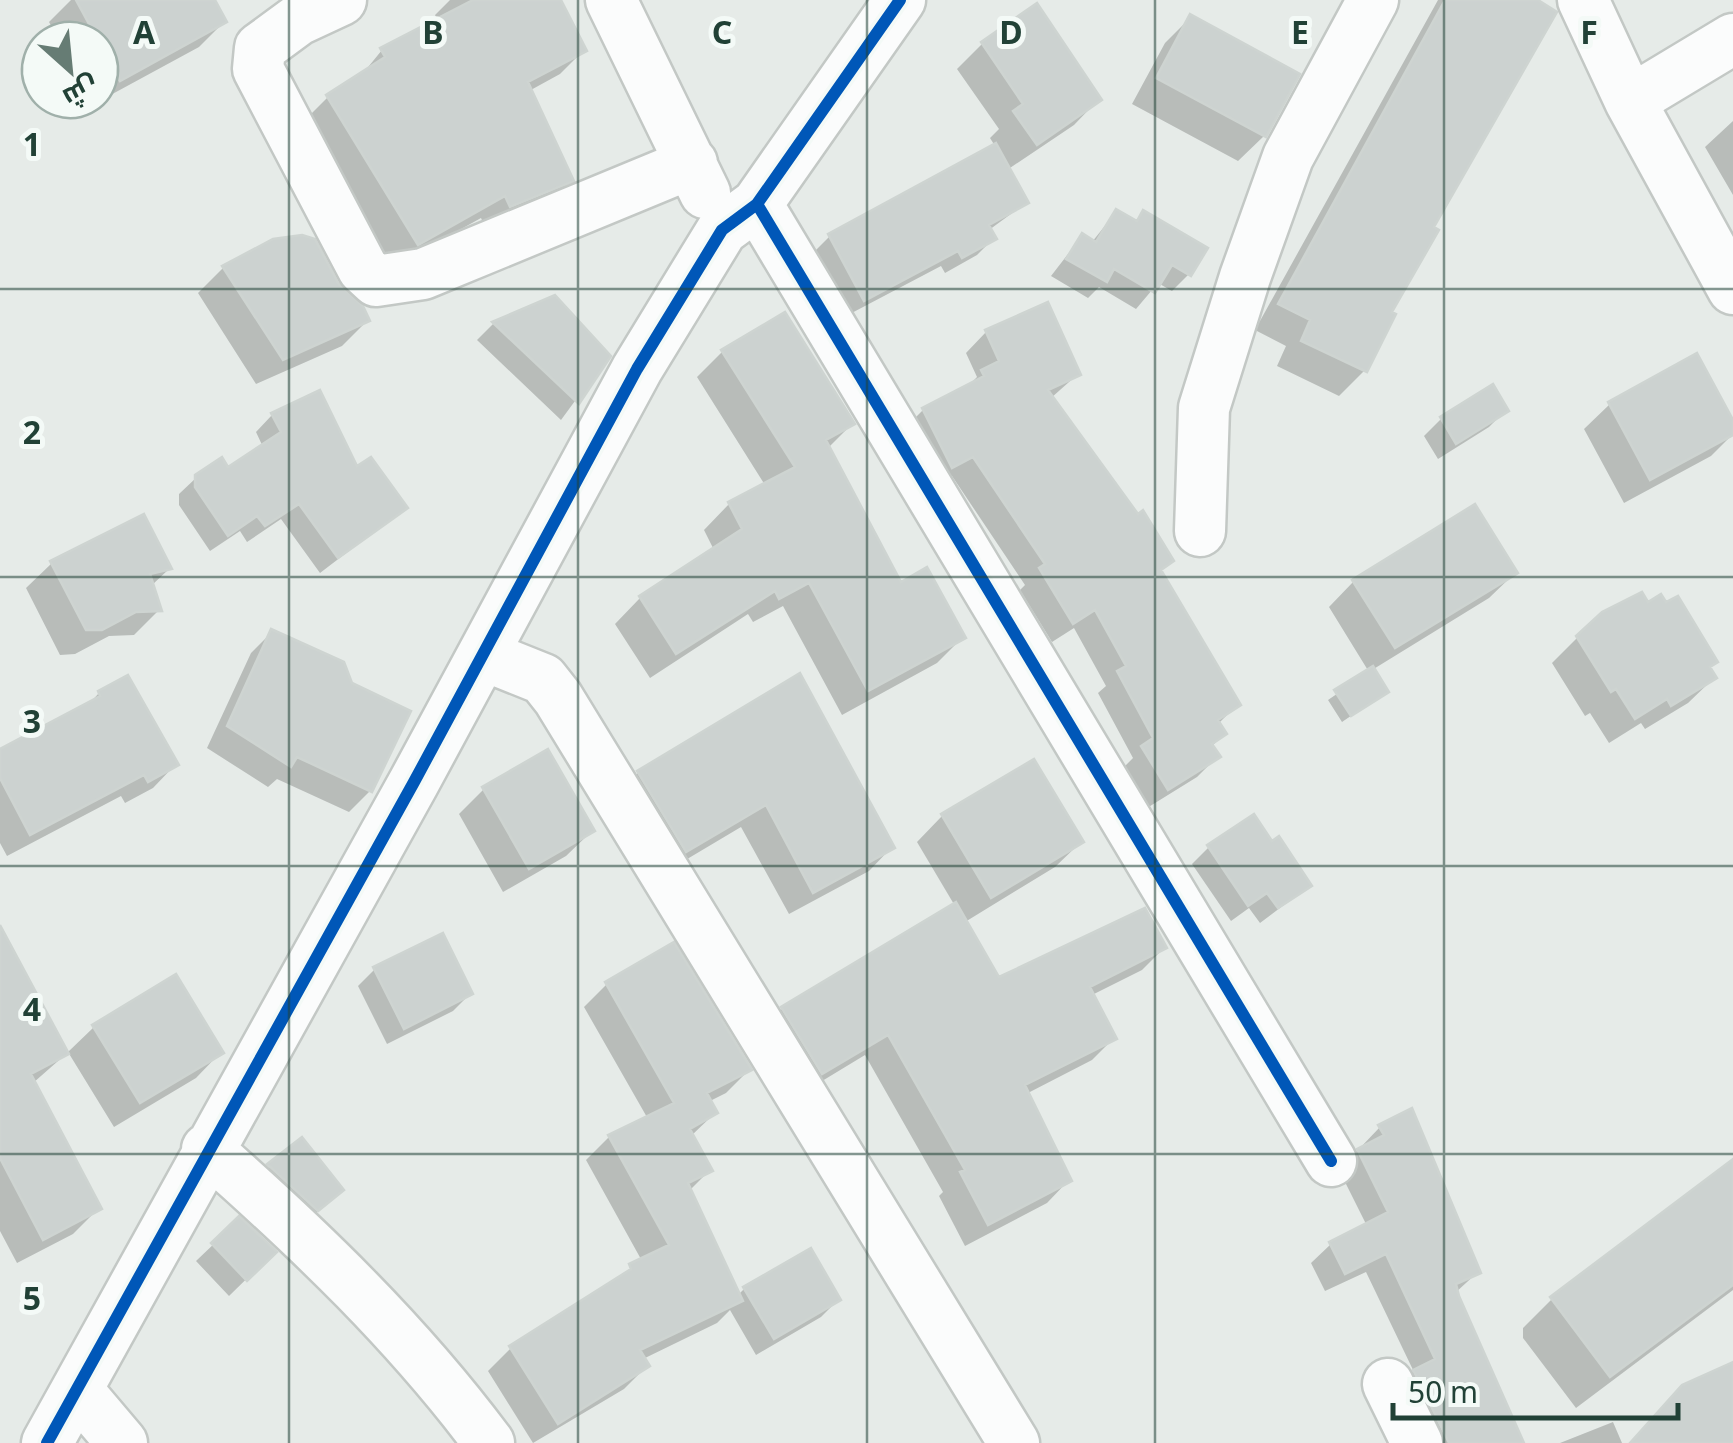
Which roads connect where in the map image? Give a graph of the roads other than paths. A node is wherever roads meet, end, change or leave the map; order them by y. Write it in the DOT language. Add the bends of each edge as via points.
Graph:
graph roads {
  1 [pos="340,0"];
  2 [pos="611,0"];
  3 [pos="900,0"];
  4 [pos="1373,0"];
  5 [pos="1583,0"];
  6 [pos="1733,38"];
  7 [pos="1630,101"];
  8 [pos="692,163"];
  9 [pos="739,217"];
  10 [pos="1733,289"];
  11 [pos="1200,531"];
  12 [pos="482,655"];
  13 [pos="208,1150"];
  14 [pos="1331,1161"];
  15 [pos="1388,1384"];
  16 [pos="78,1391"];
  17 [pos="47,1443"];
  18 [pos="122,1443"];
  19 [pos="488,1443"];
  20 [pos="1014,1443"];
  21 [pos="1418,1443"];
  1 -- 8 [label="street" via="275,34 260,48 258,69 363,270 376,281 423,274"];
  2 -- 8 [label="street"];
  3 -- 9 [label="street"];
  4 -- 11 [label="street" via="1288,157 1245,276 1204,408"];
  5 -- 7 [label="street"];
  6 -- 7 [label="street"];
  7 -- 10 [label="street"];
  8 -- 9 [label="street"];
  9 -- 12 [label="street" via="637,369"];
  9 -- 14 [label="street"];
  12 -- 13 [label="street"];
  12 -- 20 [label="street" via="543,679 558,698"];
  13 -- 16 [label="street"];
  13 -- 19 [label="street" via="402,1336"];
  15 -- 21 [label="street"];
  16 -- 17 [label="street"];
  16 -- 18 [label="street"];
}
